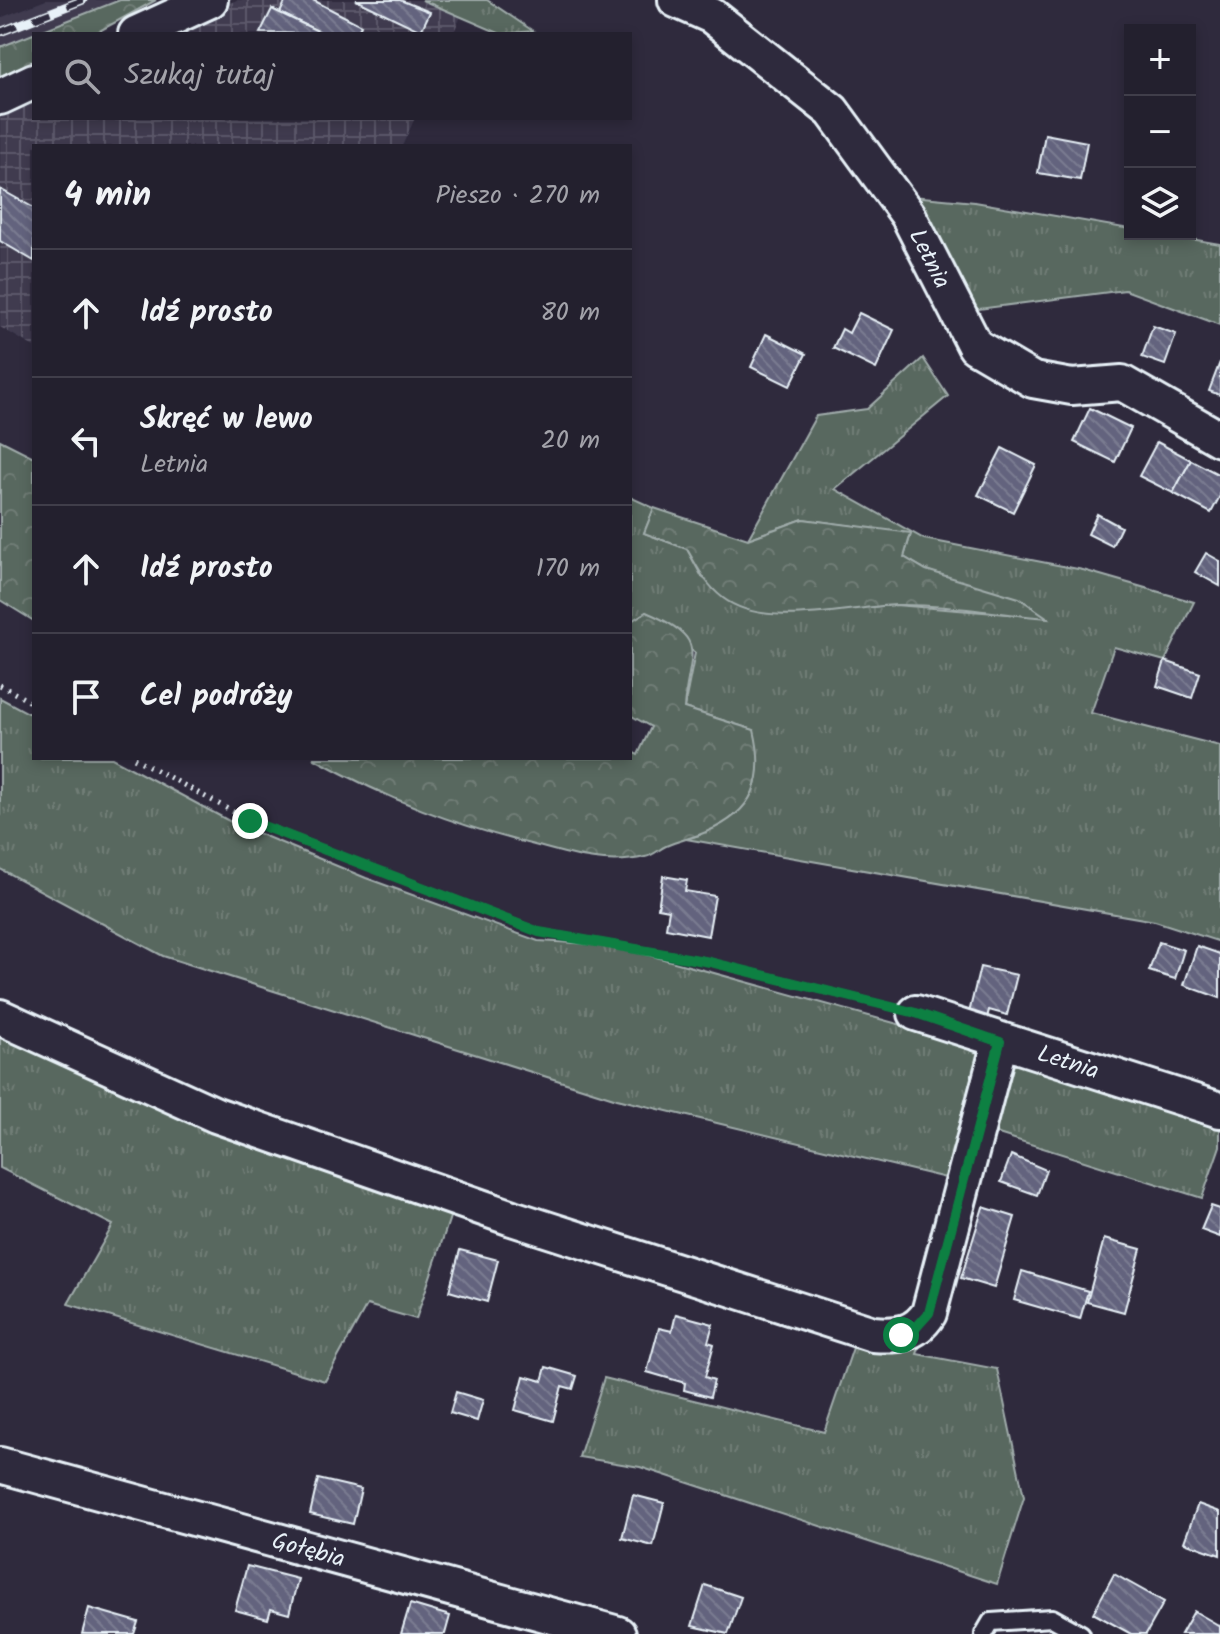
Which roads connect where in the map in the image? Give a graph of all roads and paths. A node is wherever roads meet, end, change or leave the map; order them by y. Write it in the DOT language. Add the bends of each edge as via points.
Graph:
graph roads {
  1 [pos="210,0"];
  2 [pos="676,0"];
  3 [pos="140,32"];
  4 [pos="32,82"];
  5 [pos="0,97"];
  6 [pos="1220,439"];
  7 [pos="0,685"];
  8 [pos="32,703"];
  9 [pos="138,760"];
  10 [pos="916,1013"];
  11 [pos="0,1017"];
  12 [pos="1000,1042"];
  13 [pos="1220,1110"];
  14 [pos="0,1465"];
  15 [pos="618,1634"];
  16 [pos="984,1634"];
  17 [pos="1081,1634"];
  1 -- 3 [label="street"];
  2 -- 6 [label="street, Letnia" via="712,16 832,111 908,215 975,346 1033,380 1072,387 1122,383"];
  4 -- 5 [label="street"];
  7 -- 8 [label="path"];
  9 -- 10 [label="path" via="250,821 539,932 710,962"];
  10 -- 12 [label="street, Letnia"];
  11 -- 12 [label="street" via="216,1115 512,1218 887,1335 913,1331 929,1313"];
  12 -- 13 [label="street, Letnia"];
  14 -- 15 [label="street, Gołębia"];
  16 -- 17 [label="lane" via="991,1622 1052,1618"];
}
